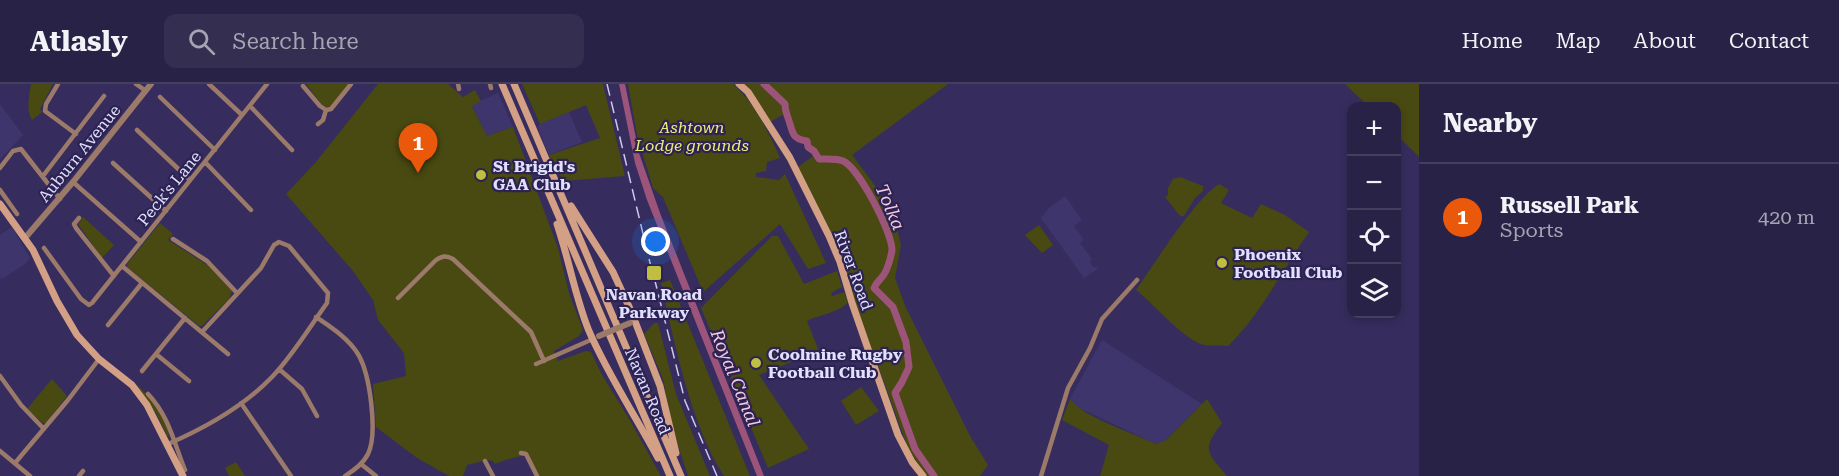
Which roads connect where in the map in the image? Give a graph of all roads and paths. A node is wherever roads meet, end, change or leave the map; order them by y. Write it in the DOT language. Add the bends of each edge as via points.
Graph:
graph roads {
  1 [pos="58,84"];
  2 [pos="136,84"];
  3 [pos="151,84"];
  4 [pos="267,84"];
  5 [pos="351,84"];
  6 [pos="502,84"];
  7 [pos="514,84"];
  8 [pos="739,84"];
  9 [pos="212,85"];
  10 [pos="303,86"];
  11 [pos="146,91"];
  12 [pos="104,96"];
  13 [pos="160,97"];
  14 [pos="250,106"];
  15 [pos="326,110"];
  16 [pos="242,115"];
  17 [pos="318,124"];
  18 [pos="137,130"];
  19 [pos="76,134"];
  20 [pos="215,150"];
  21 [pos="292,150"];
  22 [pos="533,159"];
  23 [pos="205,162"];
  24 [pos="113,163"];
  25 [pos="548,164"];
  26 [pos="0,168"];
  27 [pos="43,176"];
  28 [pos="190,180"];
  29 [pos="73,182"];
  30 [pos="0,190"];
  31 [pos="60,199"];
  32 [pos="0,204"];
  33 [pos="251,210"];
  34 [pos="166,211"];
  35 [pos="17,214"];
  36 [pos="79,218"];
  37 [pos="26,238"];
  38 [pos="173,239"];
  39 [pos="141,242"];
  40 [pos="44,248"];
  41 [pos="122,266"];
  42 [pos="114,276"];
  43 [pos="1137,280"];
  44 [pos="142,283"];
  45 [pos="237,293"];
  46 [pos="398,298"];
  47 [pos="316,317"];
  48 [pos="185,318"];
  49 [pos="633,322"];
  50 [pos="108,325"];
  51 [pos="202,332"];
  52 [pos="596,338"];
  53 [pos="156,354"];
  54 [pos="228,354"];
  55 [pos="99,359"];
  56 [pos="544,361"];
  57 [pos="536,364"];
  58 [pos="279,369"];
  59 [pos="142,371"];
  60 [pos="0,376"];
  61 [pos="189,381"];
  62 [pos="148,394"];
  63 [pos="241,403"];
  64 [pos="317,416"];
  65 [pos="44,429"];
  66 [pos="171,443"];
  67 [pos="0,451"];
  68 [pos="521,453"];
  69 [pos="15,463"];
  70 [pos="488,463"];
  71 [pos="361,464"];
  72 [pos="84,471"];
  73 [pos="184,473"];
  74 [pos="30,476"];
  75 [pos="79,476"];
  76 [pos="291,476"];
  77 [pos="345,476"];
  78 [pos="376,476"];
  79 [pos="493,476"];
  80 [pos="537,476"];
  81 [pos="669,476"];
  82 [pos="683,476"];
  83 [pos="923,476"];
  84 [pos="1041,476"];
  1 -- 19 [label="street" via="45,111"];
  2 -- 11 [label="street"];
  3 -- 11 [label="street, Auburn Avenue"];
  4 -- 14 [label="street, Peck's Lane"];
  5 -- 15 [label="street"];
  6 -- 22 [label="main road, Navan Road"];
  7 -- 25 [label="main road, Navan Road"];
  8 -- 83 [label="main road, River Road" via="790,158 829,236 898,435"];
  9 -- 16 [label="street"];
  10 -- 15 [label="street"];
  11 -- 29 [label="street, Auburn Avenue"];
  12 -- 19 [label="street"];
  13 -- 20 [label="street"];
  14 -- 16 [label="street, Peck's Lane"];
  14 -- 21 [label="street"];
  15 -- 17 [label="street"];
  16 -- 20 [label="street, Peck's Lane"];
  18 -- 28 [label="street"];
  19 -- 27 [label="street"];
  20 -- 23 [label="street, Peck's Lane"];
  22 -- 52 [label="main road" via="561,236 577,297"];
  22 -- 81 [label="main road, Navan Road"];
  23 -- 28 [label="street, Peck's Lane"];
  23 -- 33 [label="street"];
  24 -- 34 [label="street"];
  25 -- 49 [label="main road" via="613,272"];
  25 -- 82 [label="main road, Navan Road"];
  26 -- 27 [label="street" via="14,151 21,149"];
  27 -- 31 [label="street"];
  28 -- 34 [label="street, Peck's Lane"];
  29 -- 31 [label="street, Auburn Avenue"];
  29 -- 39 [label="street"];
  30 -- 35 [label="street"];
  31 -- 37 [label="street, Auburn Avenue"];
  32 -- 37 [label="main road"];
  34 -- 39 [label="street, Peck's Lane"];
  36 -- 42 [label="street" via="76,228"];
  37 -- 55 [label="main road" via="67,320"];
  38 -- 45 [label="street" via="207,261"];
  39 -- 41 [label="street, Peck's Lane"];
  40 -- 42 [label="street, Peck's Lane" via="89,305"];
  41 -- 42 [label="street, Peck's Lane"];
  41 -- 44 [label="street"];
  43 -- 84 [label="street" via="1102,319 1068,388"];
  44 -- 48 [label="street"];
  44 -- 50 [label="street"];
  45 -- 47 [label="street" via="261,268 274,245 285,243 328,293 327,303"];
  45 -- 51 [label="street"];
  46 -- 56 [label="street" via="436,260 448,256 531,332"];
  47 -- 58 [label="street"];
  47 -- 71 [label="street" via="354,349 369,386 372,436 370,451"];
  48 -- 51 [label="street"];
  48 -- 53 [label="street"];
  49 -- 52 [label="street, bridge"];
  49 -- 82 [label="main road" via="660,386"];
  51 -- 54 [label="street"];
  52 -- 56 [label="street"];
  52 -- 81 [label="main road" via="607,369"];
  53 -- 59 [label="street"];
  53 -- 61 [label="street"];
  55 -- 65 [label="street"];
  55 -- 66 [label="main road" via="132,385"];
  56 -- 57 [label="street"];
  58 -- 63 [label="street"];
  58 -- 64 [label="street" via="302,389"];
  60 -- 65 [label="street"];
  62 -- 66 [label="street" via="166,417"];
  63 -- 66 [label="street"];
  63 -- 76 [label="street"];
  65 -- 69 [label="street"];
  66 -- 73 [label="main road"];
  67 -- 69 [label="street"];
  68 -- 80 [label="street" via="527,456"];
  69 -- 74 [label="street"];
  70 -- 79 [label="street"];
  71 -- 77 [label="street"];
  71 -- 78 [label="street"];
  72 -- 75 [label="street"];
}
